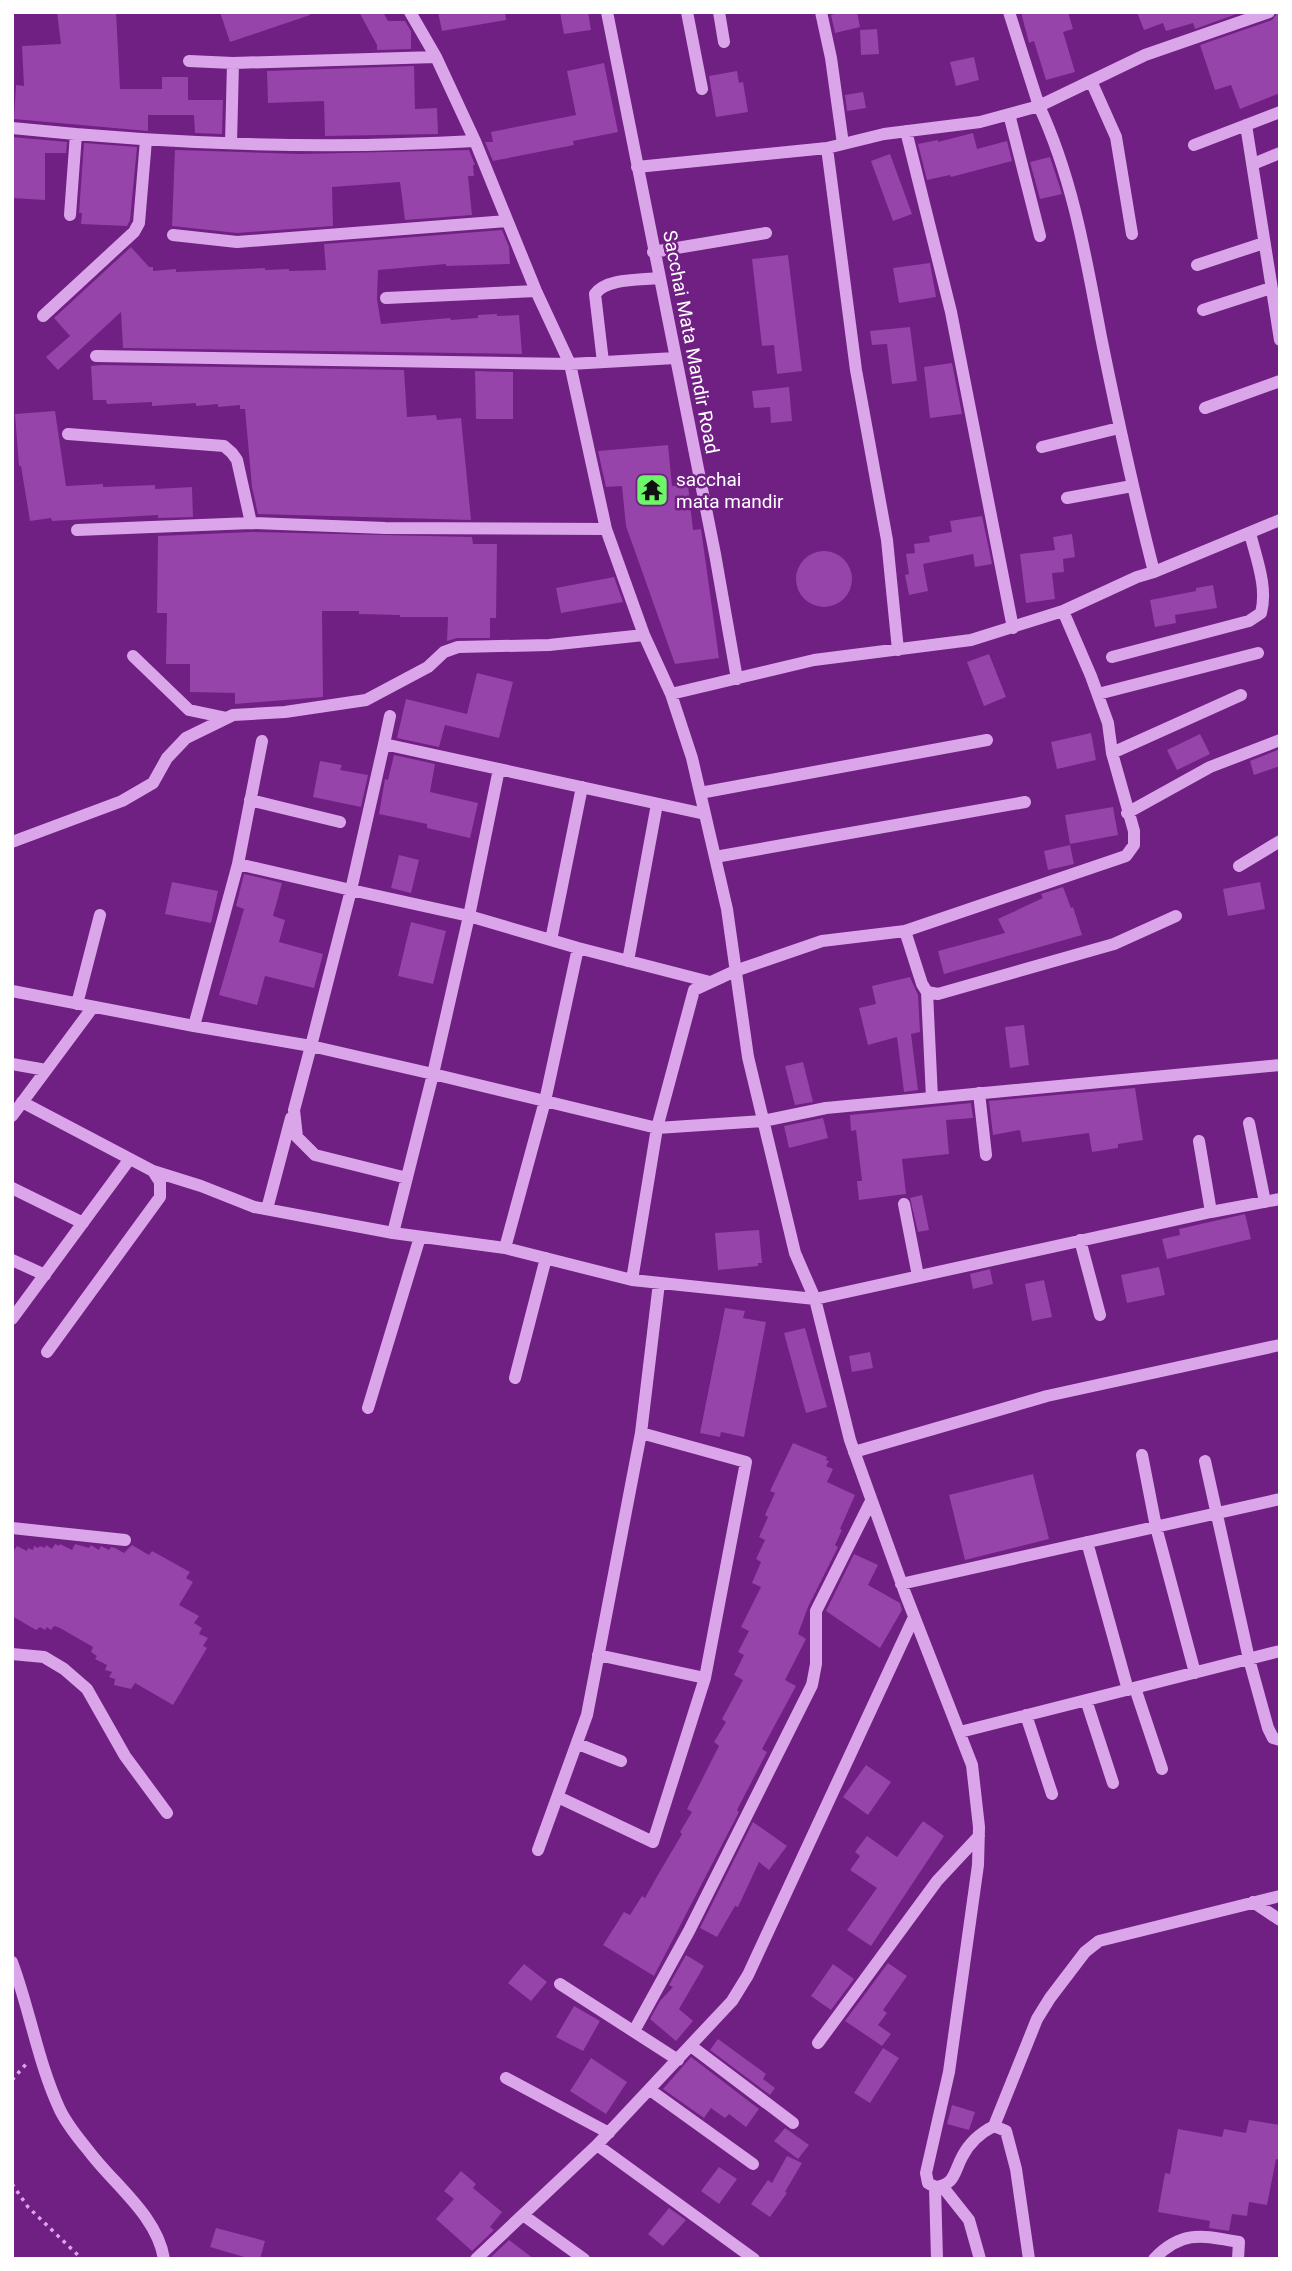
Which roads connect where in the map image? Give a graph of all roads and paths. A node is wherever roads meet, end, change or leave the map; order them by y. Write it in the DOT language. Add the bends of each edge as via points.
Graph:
graph roads {
  1 [pos="410,12"];
  2 [pos="607,12"];
  3 [pos="687,12"];
  4 [pos="719,12"];
  5 [pos="821,12"];
  6 [pos="1009,12"];
  7 [pos="1269,12"];
  8 [pos="724,43"];
  9 [pos="436,57"];
  10 [pos="189,61"];
  11 [pos="233,63"];
  12 [pos="1091,81"];
  13 [pos="702,89"];
  14 [pos="1039,106"];
  15 [pos="1280,112"];
  16 [pos="1009,114"];
  17 [pos="1246,125"];
  18 [pos="12,128"];
  19 [pos="906,131"];
  20 [pos="76,134"];
  21 [pos="146,140"];
  22 [pos="475,141"];
  23 [pos="231,143"];
  24 [pos="843,144"];
  25 [pos="1194,145"];
  26 [pos="827,148"];
  27 [pos="1280,153"];
  28 [pos="1253,164"];
  29 [pos="637,167"];
  30 [pos="70,215"];
  31 [pos="507,221"];
  32 [pos="766,233"];
  33 [pos="1132,234"];
  34 [pos="173,235"];
  35 [pos="1040,236"];
  36 [pos="1265,243"];
  37 [pos="653,252"];
  38 [pos="1197,265"];
  39 [pos="658,278"];
  40 [pos="536,291"];
  41 [pos="1275,294"];
  42 [pos="386,298"];
  43 [pos="1203,310"];
  44 [pos="43,316"];
  45 [pos="1280,340"];
  46 [pos="96,356"];
  47 [pos="675,358"];
  48 [pos="603,362"];
  49 [pos="570,364"];
  50 [pos="1280,381"];
  51 [pos="1205,408"];
  52 [pos="1119,428"];
  53 [pos="68,434"];
  54 [pos="1042,447"];
  55 [pos="1132,485"];
  56 [pos="1067,498"];
  57 [pos="1280,520"];
  58 [pos="251,523"];
  59 [pos="606,529"];
  60 [pos="77,530"];
  61 [pos="1250,533"];
  62 [pos="1154,572"];
  63 [pos="1063,611"];
  64 [pos="1013,628"];
  65 [pos="644,635"];
  66 [pos="898,650"];
  67 [pos="1258,653"];
  68 [pos="133,656"];
  69 [pos="1112,657"];
  70 [pos="737,679"];
  71 [pos="671,694"];
  72 [pos="1098,694"];
  73 [pos="1241,695"];
  74 [pos="390,716"];
  75 [pos="227,718"];
  76 [pos="987,740"];
  77 [pos="1280,740"];
  78 [pos="262,741"];
  79 [pos="384,744"];
  80 [pos="1112,753"];
  81 [pos="499,769"];
  82 [pos="582,787"];
  83 [pos="700,793"];
  84 [pos="250,800"];
  85 [pos="1025,802"];
  86 [pos="657,804"];
  87 [pos="1128,813"];
  88 [pos="705,814"];
  89 [pos="340,822"];
  90 [pos="1280,841"];
  91 [pos="12,842"];
  92 [pos="715,857"];
  93 [pos="238,863"];
  94 [pos="1239,866"];
  95 [pos="351,890"];
  96 [pos="100,915"];
  97 [pos="469,916"];
  98 [pos="1177,916"];
  99 [pos="905,931"];
  100 [pos="551,940"];
  101 [pos="578,948"];
  102 [pos="628,961"];
  103 [pos="735,971"];
  104 [pos="710,982"];
  105 [pos="12,991"];
  106 [pos="928,992"];
  107 [pos="77,1004"];
  108 [pos="93,1007"];
  109 [pos="194,1026"];
  110 [pos="310,1046"];
  111 [pos="12,1064"];
  112 [pos="1280,1065"];
  113 [pos="46,1070"];
  114 [pos="433,1074"];
  115 [pos="979,1093"];
  116 [pos="932,1098"];
  117 [pos="545,1101"];
  118 [pos="22,1102"];
  119 [pos="293,1110"];
  120 [pos="12,1116"];
  121 [pos="763,1121"];
  122 [pos="1249,1123"];
  123 [pos="657,1128"];
  124 [pos="1199,1141"];
  125 [pos="986,1155"];
  126 [pos="129,1160"];
  127 [pos="153,1171"];
  128 [pos="407,1178"];
  129 [pos="12,1188"];
  130 [pos="1280,1199"];
  131 [pos="1265,1202"];
  132 [pos="904,1204"];
  133 [pos="267,1209"];
  134 [pos="1211,1212"];
  135 [pos="83,1223"];
  136 [pos="393,1233"];
  137 [pos="420,1237"];
  138 [pos="1080,1241"];
  139 [pos="505,1248"];
  140 [pos="546,1258"];
  141 [pos="12,1260"];
  142 [pos="45,1275"];
  143 [pos="918,1276"];
  144 [pos="632,1280"];
  145 [pos="659,1283"];
  146 [pos="12,1296"];
  147 [pos="815,1299"];
  148 [pos="23,1305"];
  149 [pos="1100,1315"];
  150 [pos="12,1319"];
  151 [pos="1280,1345"];
  152 [pos="47,1352"];
  153 [pos="515,1378"];
  154 [pos="368,1408"];
  155 [pos="641,1433"];
  156 [pos="854,1452"];
  157 [pos="1142,1455"];
  158 [pos="1205,1461"];
  159 [pos="1280,1499"];
  160 [pos="872,1501"];
  161 [pos="1216,1514"];
  162 [pos="1156,1527"];
  163 [pos="12,1528"];
  164 [pos="125,1540"];
  165 [pos="1087,1542"];
  166 [pos="901,1584"];
  167 [pos="914,1617"];
  168 [pos="1280,1651"];
  169 [pos="12,1654"];
  170 [pos="598,1655"];
  171 [pos="1249,1659"];
  172 [pos="1195,1673"];
  173 [pos="705,1678"];
  174 [pos="1131,1689"];
  175 [pos="1086,1700"];
  176 [pos="1026,1715"];
  177 [pos="960,1732"];
  178 [pos="1280,1740"];
  179 [pos="578,1744"];
  180 [pos="621,1761"];
  181 [pos="1162,1769"];
  182 [pos="1114,1783"];
  183 [pos="1052,1794"];
  184 [pos="558,1797"];
  185 [pos="167,1814"];
  186 [pos="979,1836"];
  187 [pos="538,1850"];
  188 [pos="1280,1896"];
  189 [pos="1253,1902"];
  190 [pos="1280,1920"];
  191 [pos="12,1962"];
  192 [pos="560,1984"];
  193 [pos="634,2031"];
  194 [pos="818,2043"];
  195 [pos="691,2046"];
  196 [pos="678,2060"];
  197 [pos="506,2078"];
  198 [pos="650,2090"];
  199 [pos="793,2123"];
  200 [pos="994,2126"];
  201 [pos="609,2133"];
  202 [pos="597,2145"];
  203 [pos="753,2164"];
  204 [pos="12,2184"];
  205 [pos="938,2187"];
  206 [pos="523,2215"];
  207 [pos="82,2259"];
  208 [pos="164,2259"];
  209 [pos="476,2259"];
  210 [pos="584,2259"];
  211 [pos="754,2259"];
  212 [pos="937,2259"];
  213 [pos="980,2259"];
  214 [pos="1029,2259"];
  215 [pos="1154,2259"];
  216 [pos="1238,2259"];
  1 -- 9 [label="street"];
  2 -- 29 [label="street, Sacchai Mata Mandir Road"];
  3 -- 13 [label="street"];
  4 -- 8 [label="street"];
  5 -- 24 [label="street"];
  6 -- 14 [label="street"];
  7 -- 12 [label="street" via="1145,55"];
  9 -- 11 [label="street"];
  9 -- 22 [label="street"];
  10 -- 11 [label="street"];
  11 -- 23 [label="street"];
  12 -- 14 [label="street"];
  12 -- 33 [label="street" via="1116,137"];
  14 -- 16 [label="street"];
  14 -- 52 [label="street" via="1075,205"];
  15 -- 17 [label="street"];
  16 -- 19 [label="street"];
  16 -- 35 [label="street"];
  17 -- 25 [label="street"];
  17 -- 28 [label="street"];
  18 -- 20 [label="street"];
  19 -- 24 [label="street"];
  19 -- 64 [label="street" via="951,313"];
  20 -- 21 [label="street"];
  20 -- 30 [label="street"];
  21 -- 23 [label="street"];
  21 -- 44 [label="street" via="139,223 134,232"];
  22 -- 23 [label="street" via="391,146"];
  22 -- 31 [label="street"];
  24 -- 26 [label="street"];
  26 -- 29 [label="street"];
  26 -- 66 [label="street" via="856,370 887,540"];
  27 -- 28 [label="street"];
  28 -- 36 [label="street"];
  29 -- 37 [label="street, Sacchai Mata Mandir Road"];
  31 -- 34 [label="street" via="237,242"];
  31 -- 40 [label="street"];
  32 -- 37 [label="street"];
  36 -- 38 [label="street"];
  36 -- 41 [label="street"];
  37 -- 39 [label="street, Sacchai Mata Mandir Road"];
  39 -- 47 [label="street, Sacchai Mata Mandir Road"];
  39 -- 48 [label="street" via="610,284 595,294"];
  40 -- 42 [label="street"];
  40 -- 49 [label="street"];
  41 -- 43 [label="street"];
  41 -- 45 [label="street"];
  46 -- 49 [label="street"];
  47 -- 48 [label="street"];
  47 -- 70 [label="street, Sacchai Mata Mandir Road"];
  48 -- 49 [label="street"];
  49 -- 59 [label="street"];
  50 -- 51 [label="street"];
  52 -- 54 [label="street"];
  52 -- 55 [label="street"];
  53 -- 58 [label="street" via="223,446 236,460"];
  55 -- 56 [label="street"];
  55 -- 62 [label="street"];
  57 -- 61 [label="street"];
  58 -- 59 [label="street"];
  58 -- 60 [label="street"];
  59 -- 65 [label="street"];
  61 -- 62 [label="street"];
  61 -- 69 [label="street" via="1263,589 1261,613 1249,621"];
  62 -- 63 [label="street"];
  63 -- 64 [label="street"];
  63 -- 72 [label="street"];
  64 -- 66 [label="street" via="971,640"];
  65 -- 71 [label="street"];
  65 -- 75 [label="street" via="549,645 458,647 366,701"];
  66 -- 70 [label="street" via="814,660"];
  67 -- 72 [label="street"];
  68 -- 75 [label="street" via="189,710"];
  70 -- 71 [label="street"];
  71 -- 83 [label="street"];
  72 -- 80 [label="street"];
  73 -- 80 [label="street"];
  74 -- 79 [label="street"];
  75 -- 91 [label="street" via="186,737 153,783 122,801"];
  76 -- 83 [label="street"];
  77 -- 87 [label="street" via="1210,767"];
  78 -- 84 [label="street"];
  79 -- 81 [label="street"];
  79 -- 95 [label="street"];
  80 -- 87 [label="street"];
  81 -- 82 [label="street"];
  81 -- 97 [label="street"];
  82 -- 86 [label="street"];
  82 -- 100 [label="street"];
  83 -- 88 [label="street"];
  84 -- 89 [label="street"];
  84 -- 93 [label="street"];
  85 -- 92 [label="street"];
  86 -- 88 [label="street"];
  86 -- 102 [label="street"];
  87 -- 99 [label="street" via="1134,845 1126,856"];
  88 -- 92 [label="street"];
  90 -- 94 [label="street"];
  92 -- 103 [label="street"];
  93 -- 95 [label="street"];
  93 -- 109 [label="street"];
  95 -- 97 [label="street"];
  95 -- 110 [label="street"];
  96 -- 107 [label="street"];
  97 -- 100 [label="street"];
  97 -- 114 [label="street"];
  98 -- 106 [label="street" via="1064,960 938,994"];
  99 -- 103 [label="street" via="822,941"];
  99 -- 106 [label="street"];
  100 -- 101 [label="street"];
  101 -- 102 [label="street"];
  101 -- 117 [label="street"];
  102 -- 104 [label="street"];
  103 -- 104 [label="street"];
  103 -- 121 [label="street"];
  104 -- 123 [label="street" via="694,990"];
  105 -- 107 [label="street"];
  106 -- 116 [label="street"];
  107 -- 108 [label="street"];
  108 -- 109 [label="street"];
  108 -- 113 [label="street"];
  109 -- 110 [label="street"];
  110 -- 114 [label="street"];
  110 -- 119 [label="street"];
  111 -- 113 [label="street"];
  112 -- 115 [label="street"];
  113 -- 118 [label="street"];
  114 -- 117 [label="street"];
  114 -- 128 [label="street"];
  115 -- 116 [label="street"];
  115 -- 125 [label="street"];
  116 -- 121 [label="street" via="826,1108"];
  117 -- 123 [label="street"];
  117 -- 139 [label="street"];
  118 -- 120 [label="street"];
  118 -- 126 [label="street"];
  119 -- 128 [label="street" via="297,1138 315,1155"];
  119 -- 133 [label="street"];
  121 -- 123 [label="street"];
  121 -- 147 [label="street" via="795,1253"];
  122 -- 131 [label="street"];
  123 -- 144 [label="street"];
  124 -- 134 [label="street"];
  126 -- 127 [label="street"];
  126 -- 135 [label="street"];
  127 -- 133 [label="street"];
  127 -- 152 [label="street" via="160,1182 160,1197"];
  128 -- 136 [label="street"];
  129 -- 135 [label="street"];
  130 -- 131 [label="street"];
  131 -- 134 [label="street"];
  132 -- 143 [label="street"];
  133 -- 136 [label="street"];
  134 -- 138 [label="street"];
  135 -- 142 [label="street"];
  136 -- 137 [label="street"];
  137 -- 139 [label="street"];
  137 -- 154 [label="street"];
  138 -- 143 [label="street"];
  138 -- 149 [label="street"];
  139 -- 140 [label="street"];
  140 -- 144 [label="street"];
  140 -- 153 [label="street"];
  141 -- 142 [label="street"];
  142 -- 148 [label="street"];
  143 -- 147 [label="street"];
  144 -- 145 [label="street"];
  145 -- 147 [label="street"];
  145 -- 155 [label="street"];
  146 -- 148 [label="street"];
  147 -- 156 [label="street"];
  148 -- 150 [label="street"];
  151 -- 156 [label="street" via="1047,1396"];
  155 -- 170 [label="street"];
  155 -- 173 [label="street" via="746,1462"];
  156 -- 160 [label="street"];
  157 -- 162 [label="street"];
  158 -- 161 [label="street"];
  159 -- 161 [label="street"];
  160 -- 166 [label="street"];
  160 -- 193 [label="street" via="816,1611 812,1685"];
  161 -- 162 [label="street"];
  161 -- 171 [label="street"];
  162 -- 165 [label="street"];
  162 -- 172 [label="street"];
  163 -- 164 [label="street"];
  165 -- 166 [label="street"];
  165 -- 174 [label="street"];
  166 -- 167 [label="street"];
  167 -- 177 [label="street"];
  167 -- 195 [label="street" via="748,1975 732,2001"];
  168 -- 171 [label="street"];
  169 -- 185 [label="street" via="44,1657 87,1689 125,1756"];
  170 -- 173 [label="street"];
  170 -- 179 [label="street"];
  171 -- 172 [label="street"];
  171 -- 178 [label="street" via="1268,1728 1273,1738"];
  172 -- 174 [label="street"];
  173 -- 184 [label="street" via="653,1842"];
  174 -- 175 [label="street"];
  174 -- 181 [label="street"];
  175 -- 176 [label="street"];
  175 -- 182 [label="street"];
  176 -- 177 [label="street"];
  176 -- 183 [label="street"];
  177 -- 186 [label="street" via="972,1765"];
  179 -- 180 [label="street"];
  179 -- 184 [label="street"];
  184 -- 187 [label="street"];
  186 -- 194 [label="street" via="937,1881"];
  186 -- 205 [label="street" via="949,2072 926,2173 928,2183"];
  188 -- 189 [label="street"];
  189 -- 190 [label="street"];
  189 -- 200 [label="street" via="1100,1941 1086,1952 1037,2019"];
  191 -- 208 [label="street" via="61,2112 148,2220"];
  192 -- 193 [label="street"];
  193 -- 196 [label="street"];
  195 -- 196 [label="street"];
  195 -- 199 [label="street"];
  196 -- 198 [label="street"];
  197 -- 201 [label="street"];
  198 -- 201 [label="street"];
  198 -- 203 [label="street"];
  200 -- 205 [label="street" via="972,2142 957,2175"];
  200 -- 214 [label="street" via="1006,2131 1011,2145"];
  201 -- 202 [label="street"];
  202 -- 206 [label="street"];
  202 -- 211 [label="street"];
  204 -- 207 [label="path" via="28,2207"];
  205 -- 212 [label="street"];
  205 -- 213 [label="street" via="969,2220"];
  206 -- 209 [label="street"];
  206 -- 210 [label="street"];
  215 -- 216 [label="street" via="1162,2250 1198,2235 1239,2242"];
}
